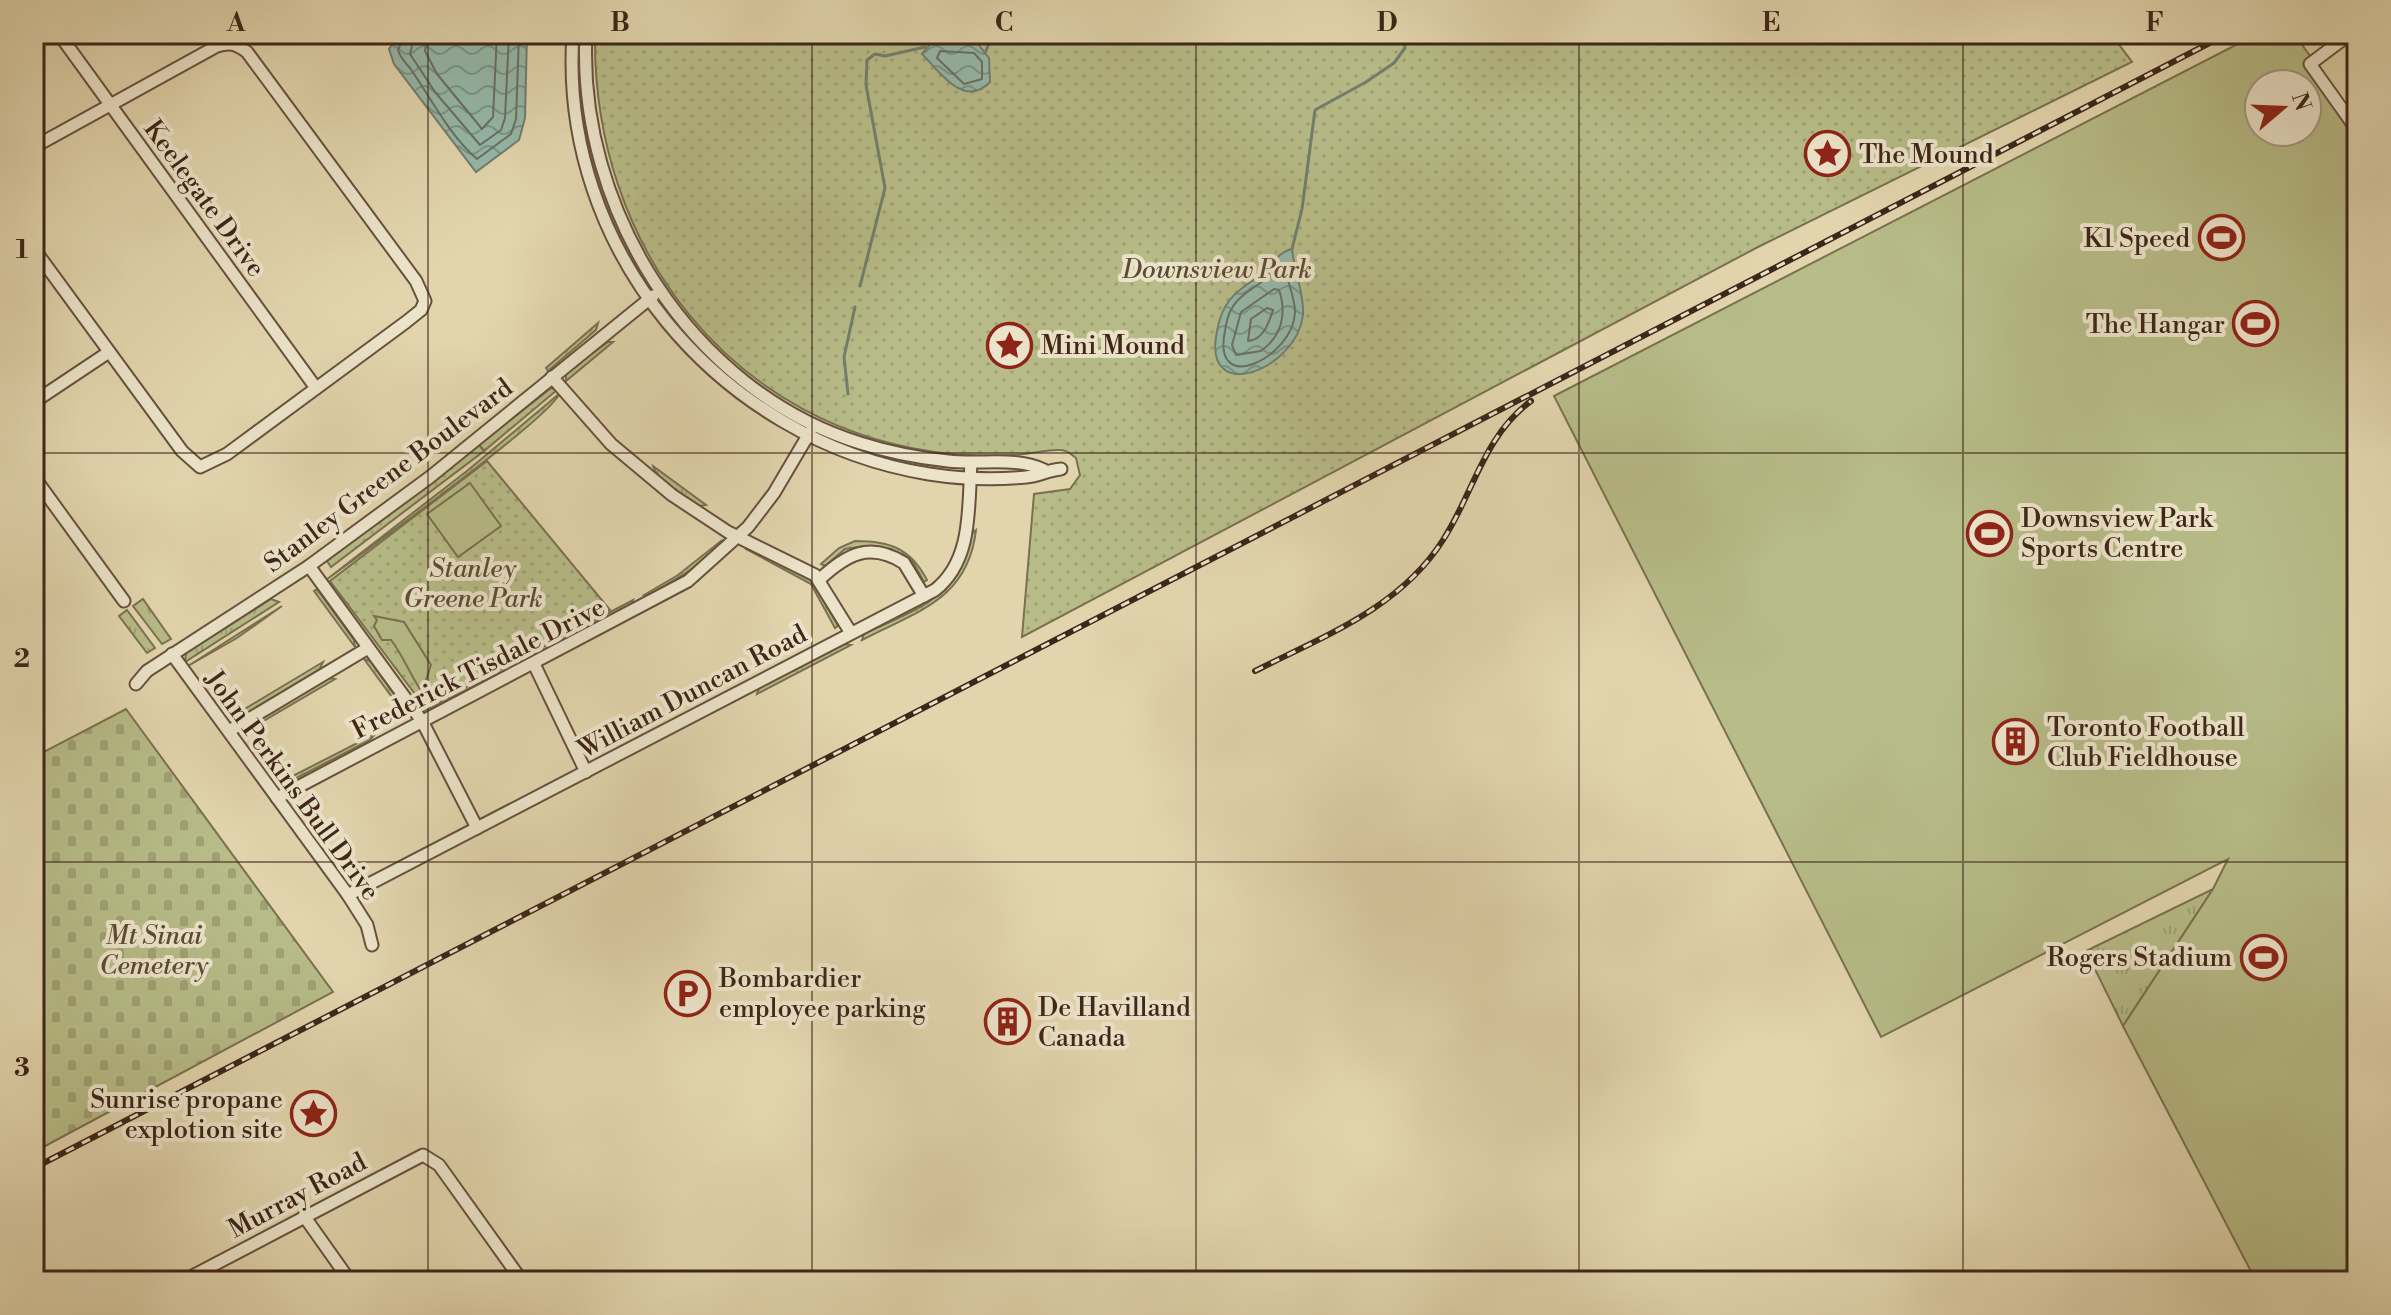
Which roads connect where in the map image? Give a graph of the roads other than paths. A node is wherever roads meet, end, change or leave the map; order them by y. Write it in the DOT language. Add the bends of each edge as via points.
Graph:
graph roads {
  1 [pos="59,34"];
  2 [pos="573,34"];
  3 [pos="586,34"];
  4 [pos="2350,34"];
  5 [pos="110,107"];
  6 [pos="2357,130"];
  7 [pos="34,147"];
  8 [pos="34,249"];
  9 [pos="660,291"];
  10 [pos="647,300"];
  11 [pos="109,352"];
  12 [pos="552,377"];
  13 [pos="316,388"];
  14 [pos="34,402"];
  15 [pos="811,430"];
  16 [pos="971,463"];
  17 [pos="1061,469"];
  18 [pos="1044,470"];
  19 [pos="34,477"];
  20 [pos="970,477"];
  21 [pos="739,537"];
  22 [pos="309,566"];
  23 [pos="820,579"];
  24 [pos="924,596"];
  25 [pos="124,601"];
  26 [pos="851,633"];
  27 [pos="368,648"];
  28 [pos="172,654"];
  29 [pos="534,664"];
  30 [pos="136,684"];
  31 [pos="422,721"];
  32 [pos="229,731"];
  33 [pos="586,772"];
  34 [pos="277,798"];
  35 [pos="477,828"];
  36 [pos="348,895"];
  37 [pos="372,945"];
  38 [pos="304,1216"];
  39 [pos="183,1281"];
  40 [pos="350,1281"];
  41 [pos="522,1281"];
  1 -- 5 [label="street, Keelegate Drive"];
  2 -- 10 [label="street" via="574,102 587,173 605,224"];
  3 -- 9 [label="street" via="588,102 602,169 618,217"];
  4 -- 6 [label="street" via="2310,64"];
  5 -- 7 [label="street"];
  5 -- 13 [label="street, Keelegate Drive"];
  5 -- 13 [label="street" via="217,46 239,46 416,281 425,301 421,310"];
  8 -- 11 [label="street"];
  9 -- 10 [label="street, Stanley Greene Boulevard"];
  9 -- 15 [label="street" via="715,355"];
  10 -- 12 [label="street, Stanley Greene Boulevard"];
  10 -- 15 [label="street" via="703,365 752,403"];
  11 -- 13 [label="street" via="182,451 200,467 227,454"];
  11 -- 14 [label="street"];
  12 -- 21 [label="street" via="637,468"];
  12 -- 22 [label="street, Stanley Greene Boulevard" via="430,477"];
  15 -- 16 [label="street" via="904,454"];
  15 -- 20 [label="street" via="929,474"];
  15 -- 21 [label="street, Frederick Tisdale Drive" via="774,493"];
  16 -- 18 [label="street" via="1029,462"];
  16 -- 20 [label="street, William Duncan Road"];
  17 -- 18 [label="street"];
  18 -- 20 [label="street" via="1031,477"];
  19 -- 25 [label="street"];
  20 -- 24 [label="street, William Duncan Road" via="963,551 951,574"];
  21 -- 23 [label="street"];
  21 -- 29 [label="street, Frederick Tisdale Drive" via="673,591"];
  22 -- 27 [label="street"];
  22 -- 28 [label="street, Stanley Greene Boulevard"];
  23 -- 24 [label="street" via="849,554 869,553 904,563"];
  23 -- 26 [label="street"];
  24 -- 26 [label="street, William Duncan Road"];
  26 -- 33 [label="street, William Duncan Road"];
  27 -- 31 [label="street"];
  27 -- 32 [label="street"];
  28 -- 30 [label="street, Stanley Greene Boulevard"];
  28 -- 32 [label="street, John Perkins Bull Drive"];
  29 -- 31 [label="street, Frederick Tisdale Drive"];
  29 -- 33 [label="street"];
  31 -- 34 [label="street, Frederick Tisdale Drive"];
  31 -- 35 [label="street"];
  32 -- 34 [label="street, John Perkins Bull Drive"];
  33 -- 35 [label="street, William Duncan Road"];
  34 -- 36 [label="street, John Perkins Bull Drive"];
  35 -- 36 [label="street, William Duncan Road"];
  36 -- 37 [label="street, John Perkins Bull Drive" via="367,925"];
  38 -- 39 [label="street, Murray Road"];
  38 -- 40 [label="street"];
  38 -- 41 [label="street, Murray Road" via="417,1155 432,1158"];
}
